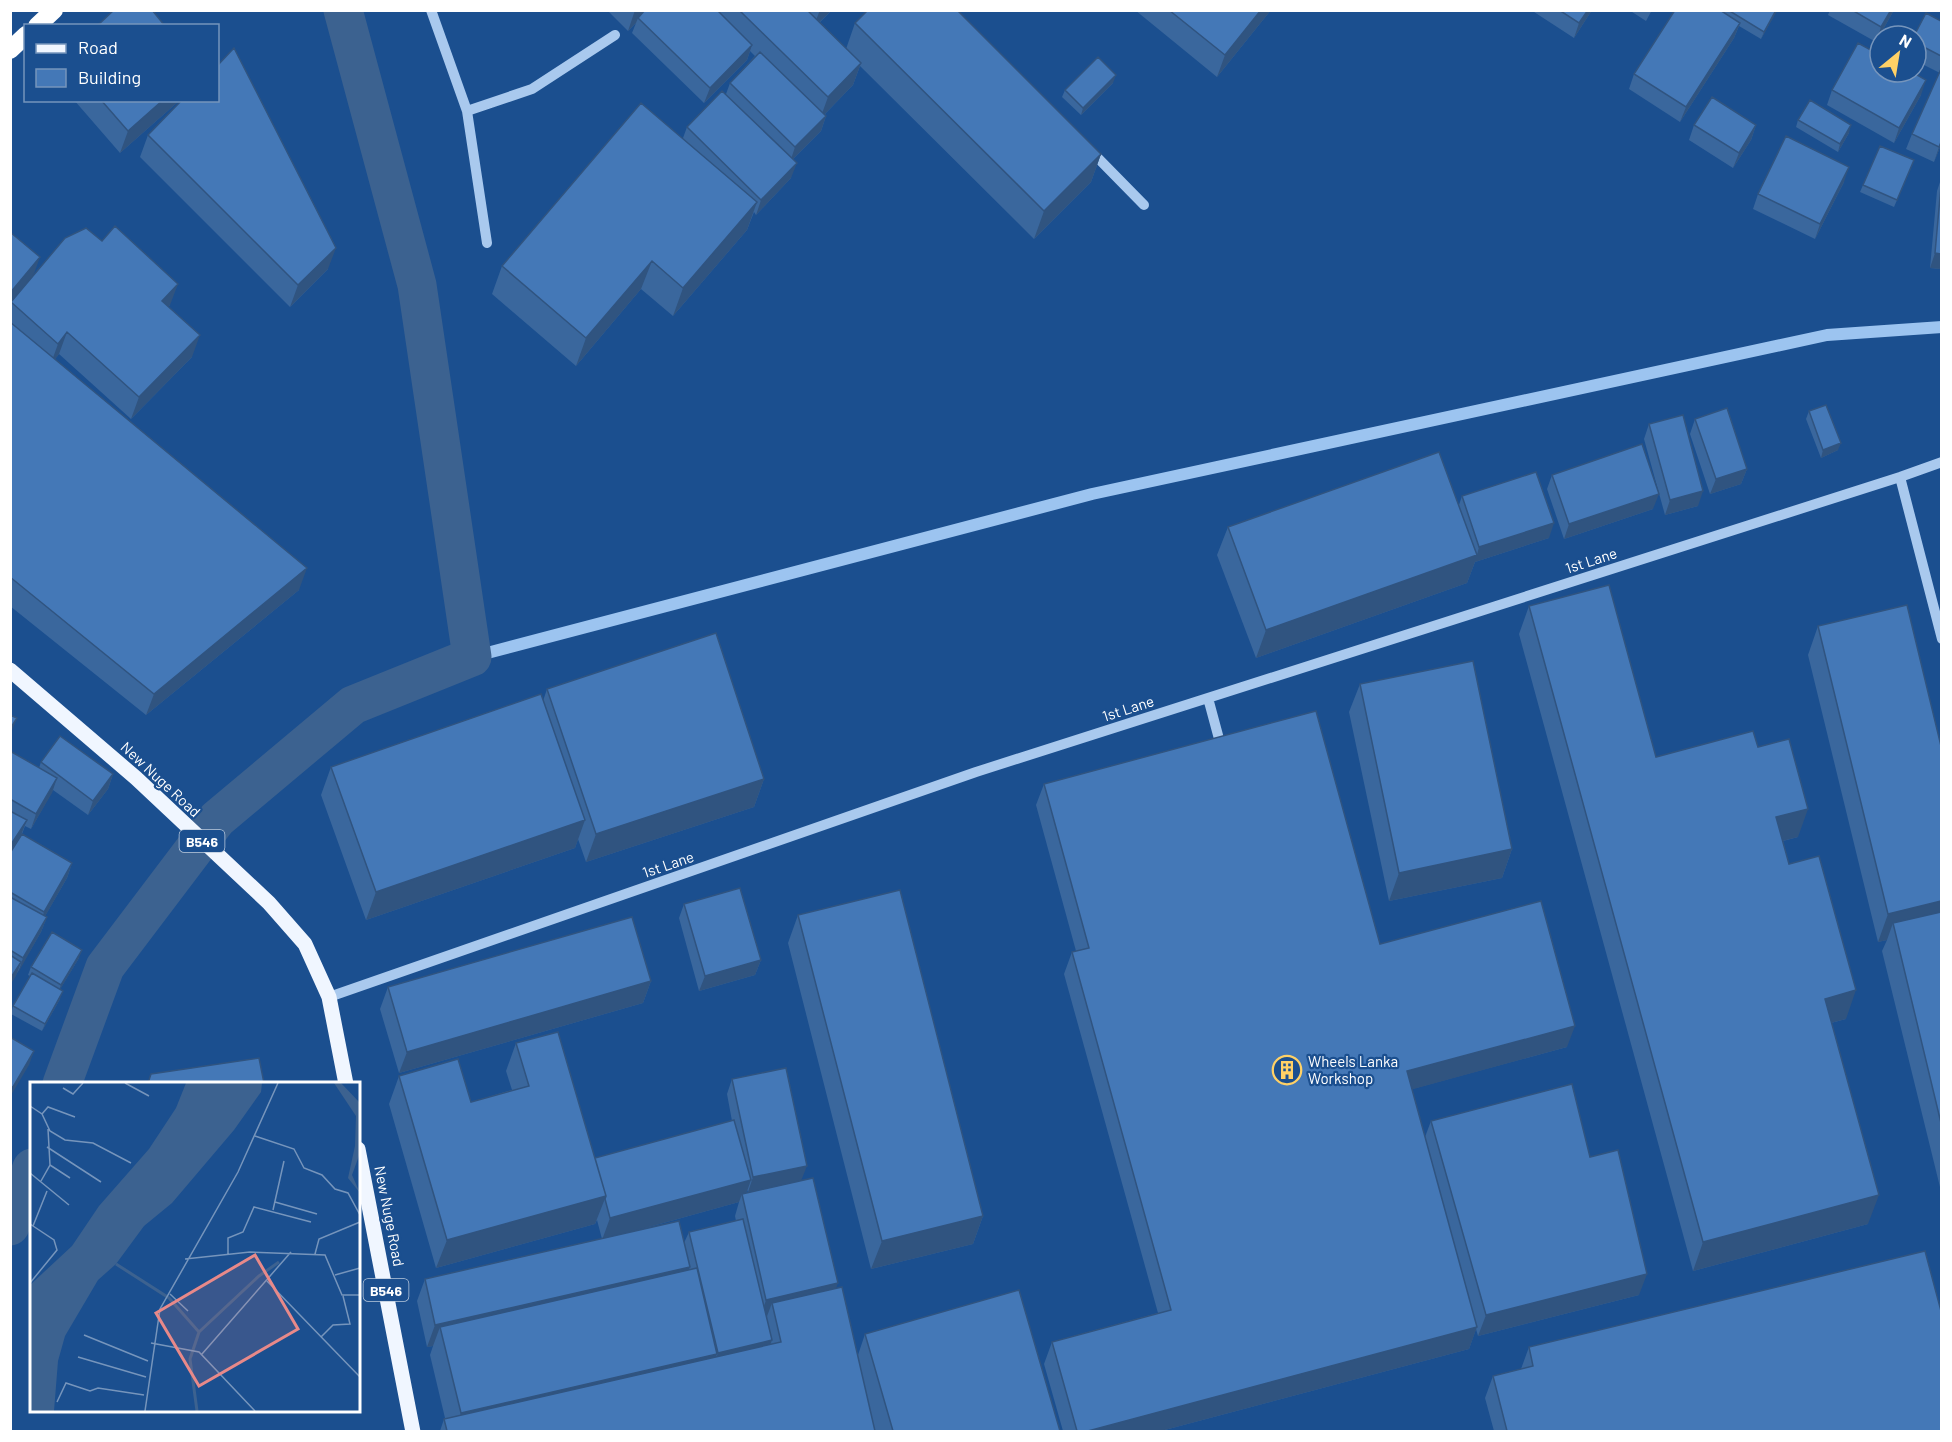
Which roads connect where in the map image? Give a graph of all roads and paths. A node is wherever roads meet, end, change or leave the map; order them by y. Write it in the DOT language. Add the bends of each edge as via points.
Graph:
graph roads {
  1 [pos="54,10"];
  2 [pos="431,10"];
  3 [pos="39,24"];
  4 [pos="615,35"];
  5 [pos="24,37"];
  6 [pos="10,50"];
  7 [pos="467,111"];
  8 [pos="1087,147"];
  9 [pos="1144,205"];
  10 [pos="487,243"];
  11 [pos="1941,462"];
  12 [pos="1900,477"];
  13 [pos="1941,639"];
  14 [pos="10,670"];
  15 [pos="1208,698"];
  16 [pos="1223,756"];
  17 [pos="329,997"];
  18 [pos="346,1082"];
  19 [pos="360,1159"];
  20 [pos="413,1431"];
  1 -- 3 [label="highway"];
  2 -- 7 [label="street"];
  4 -- 7 [label="street" via="532,89"];
  5 -- 6 [label="highway"];
  7 -- 10 [label="street"];
  8 -- 9 [label="street"];
  11 -- 12 [label="street, 1st Lane"];
  12 -- 13 [label="street"];
  12 -- 15 [label="street, 1st Lane"];
  14 -- 17 [label="main road, New Nuge Road / B546" via="136,778 269,903 305,944"];
  15 -- 16 [label="street"];
  15 -- 17 [label="street, 1st Lane" via="976,772"];
  17 -- 18 [label="main road, New Nuge Road / B546"];
  19 -- 20 [label="main road, New Nuge Road / B546"];
}
